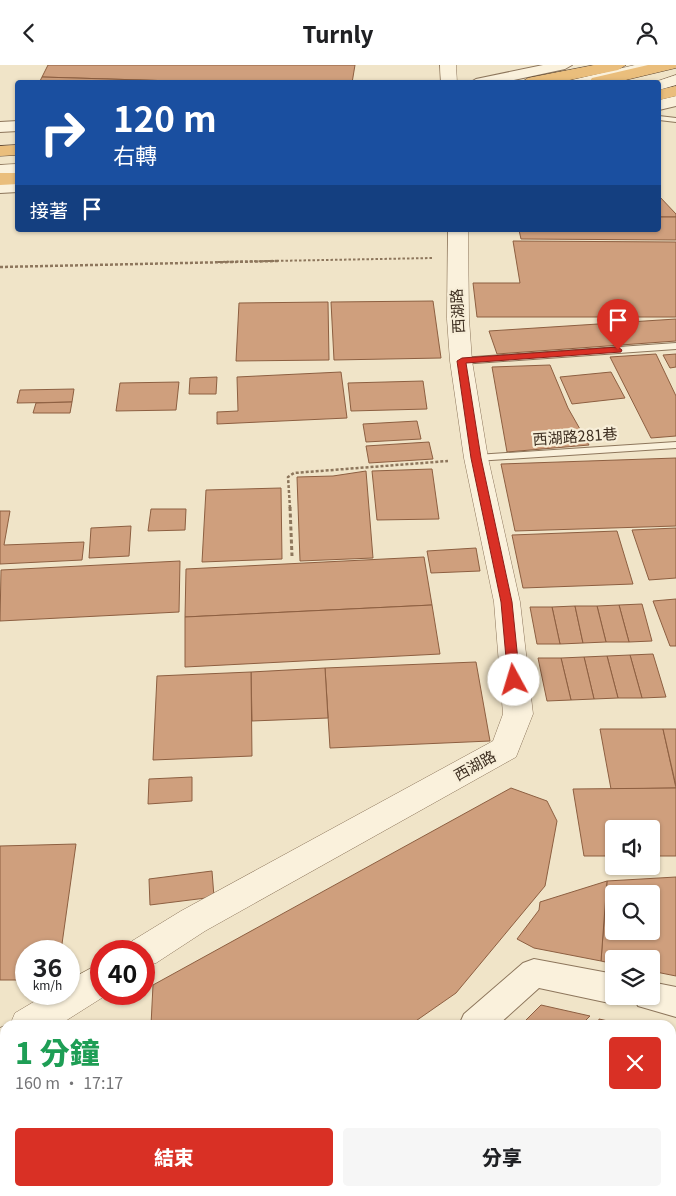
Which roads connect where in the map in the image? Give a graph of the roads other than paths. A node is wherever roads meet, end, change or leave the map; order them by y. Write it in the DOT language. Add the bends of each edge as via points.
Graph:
graph roads {
  1 [pos="448,65"];
  2 [pos="565,65"];
  3 [pos="618,65"];
  4 [pos="656,65"];
  5 [pos="670,65"];
  6 [pos="676,77"];
  7 [pos="449,80"];
  8 [pos="491,80"];
  9 [pos="543,80"];
  10 [pos="591,80"];
  11 [pos="606,80"];
  12 [pos="661,80"];
  13 [pos="676,80"];
  14 [pos="661,84"];
  15 [pos="676,91"];
  16 [pos="661,95"];
  17 [pos="676,101"];
  18 [pos="661,105"];
  19 [pos="661,118"];
  20 [pos="676,120"];
  21 [pos="15,126"];
  22 [pos="0,127"];
  23 [pos="0,135"];
  24 [pos="15,135"];
  25 [pos="15,146"];
  26 [pos="0,147"];
  27 [pos="15,150"];
  28 [pos="0,151"];
  29 [pos="15,164"];
  30 [pos="0,165"];
  31 [pos="15,169"];
  32 [pos="0,170"];
  33 [pos="15,178"];
  34 [pos="0,179"];
  35 [pos="15,187"];
  36 [pos="0,188"];
  37 [pos="458,232"];
  38 [pos="676,346"];
  39 [pos="462,361"];
  40 [pos="676,445"];
  41 [pos="476,458"];
  42 [pos="155,945"];
  43 [pos="90,986"];
  44 [pos="605,987"];
  45 [pos="660,999"];
  46 [pos="676,1002"];
  47 [pos="36,1020"];
  48 [pos="481,1020"];
  1 -- 7 [label="street"];
  2 -- 8 [label="street"];
  3 -- 9 [label="highway"];
  4 -- 10 [label="street"];
  5 -- 11 [label="highway"];
  6 -- 12 [label="highway"];
  13 -- 14 [label="street"];
  15 -- 16 [label="highway"];
  17 -- 18 [label="street"];
  19 -- 20 [label="lane"];
  21 -- 22 [label="street"];
  23 -- 24 [label="highway"];
  25 -- 26 [label="street"];
  27 -- 28 [label="highway"];
  29 -- 30 [label="highway"];
  31 -- 32 [label="street"];
  33 -- 34 [label="highway"];
  35 -- 36 [label="street"];
  37 -- 39 [label="street, 西湖路" via="456,258"];
  38 -- 39 [label="lane"];
  39 -- 41 [label="street, 西湖路"];
  40 -- 41 [label="lane, 西湖路281巷"];
  41 -- 42 [label="street, 西湖路" via="507,602 518,714 505,749"];
  43 -- 47 [label="street"];
  44 -- 48 [label="street" via="534,973"];
  45 -- 46 [label="street"];
}
